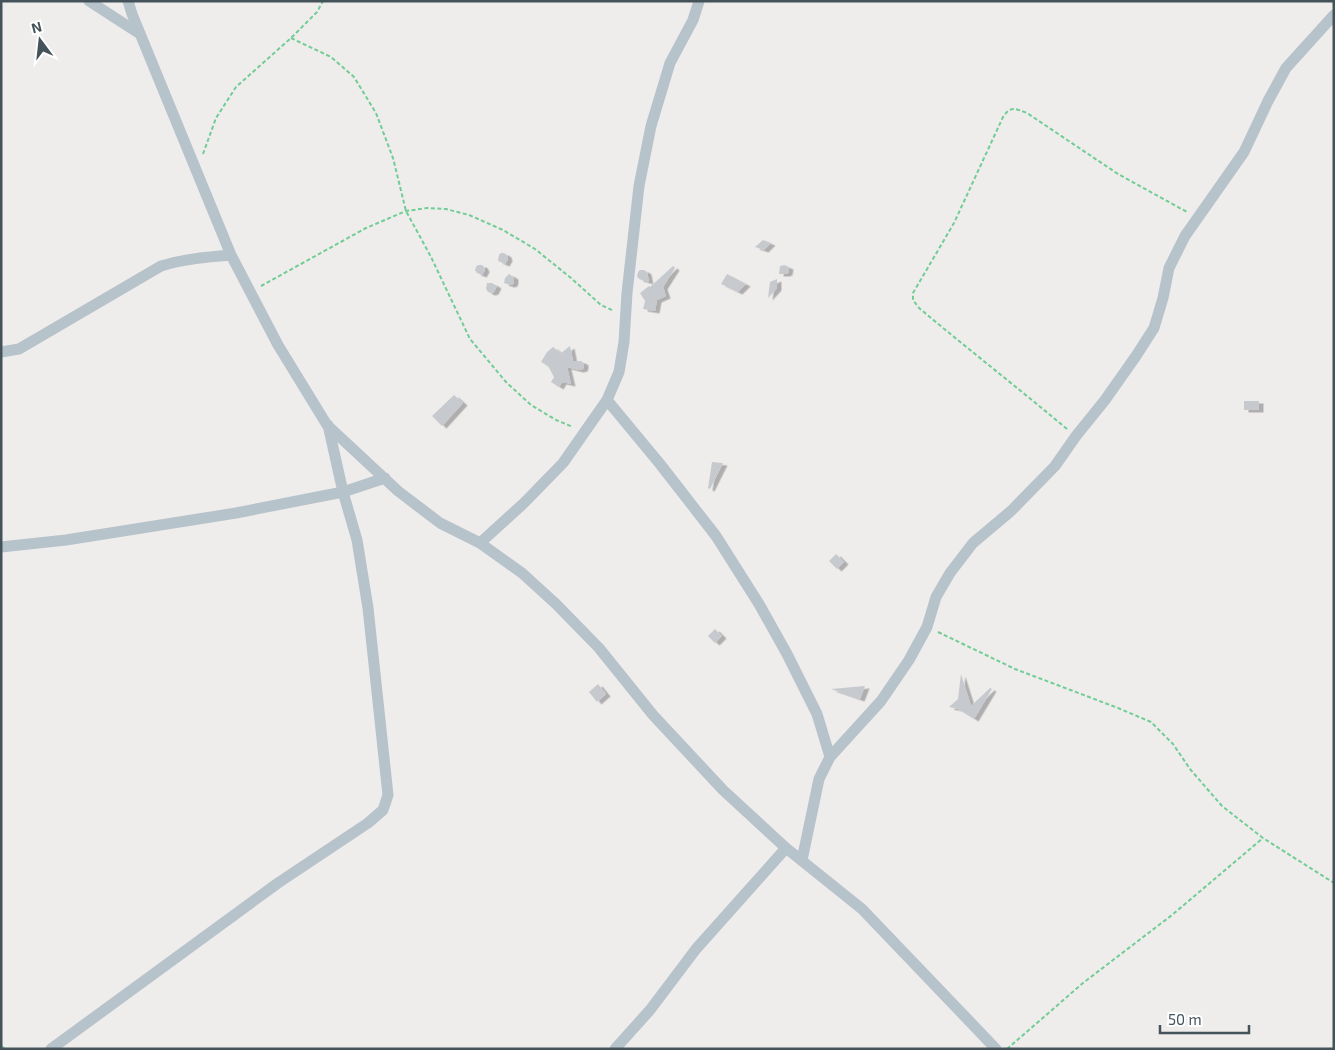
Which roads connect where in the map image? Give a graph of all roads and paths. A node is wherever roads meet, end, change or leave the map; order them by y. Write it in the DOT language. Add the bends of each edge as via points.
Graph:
graph roads {
  1 [pos="89,1"];
  2 [pos="128,1"];
  3 [pos="323,1"];
  4 [pos="699,1"];
  5 [pos="1334,15"];
  6 [pos="140,34"];
  7 [pos="291,38"];
  8 [pos="203,154"];
  9 [pos="406,211"];
  10 [pos="1198,218"];
  11 [pos="230,255"];
  12 [pos="250,292"];
  13 [pos="626,314"];
  14 [pos="1,352"];
  15 [pos="607,400"];
  16 [pos="327,424"];
  17 [pos="584,432"];
  18 [pos="1076,436"];
  19 [pos="385,478"];
  20 [pos="343,492"];
  21 [pos="480,543"];
  22 [pos="1,547"];
  23 [pos="927,627"];
  24 [pos="830,757"];
  25 [pos="1263,838"];
  26 [pos="786,848"];
  27 [pos="802,860"];
  28 [pos="1334,883"];
  29 [pos="1,1046"];
  30 [pos="5,1049"];
  31 [pos="50,1049"];
  32 [pos="615,1049"];
  33 [pos="996,1049"];
  34 [pos="1007,1049"];
  1 -- 6 [label="street"];
  2 -- 6 [label="street"];
  3 -- 7 [label="path"];
  4 -- 13 [label="street" via="694,20 670,63 651,126 639,186"];
  5 -- 10 [label="street" via="1286,68 1244,152"];
  6 -- 11 [label="street"];
  7 -- 8 [label="path" via="236,87 216,118"];
  7 -- 9 [label="path" via="331,57 354,77 376,112 393,158"];
  9 -- 12 [label="path" via="366,228"];
  9 -- 13 [label="path" via="446,209 470,215 503,230 535,249 601,306"];
  9 -- 17 [label="path" via="470,339 506,382 531,404"];
  10 -- 18 [label="street" via="1169,268 1154,328"];
  10 -- 18 [label="path" via="1118,174 1027,113 1010,109 1003,117 954,223 913,293 913,300"];
  11 -- 12 [label="street"];
  11 -- 14 [label="street" via="196,257 161,266 19,348"];
  12 -- 16 [label="street" via="278,345"];
  13 -- 15 [label="street" via="619,372"];
  15 -- 17 [label="street"];
  15 -- 24 [label="street" via="716,536 787,654 817,714"];
  16 -- 19 [label="street"];
  16 -- 20 [label="street"];
  17 -- 21 [label="street" via="563,463"];
  18 -- 23 [label="street" via="1055,466 1012,510 973,543 936,597"];
  19 -- 20 [label="street"];
  19 -- 21 [label="street" via="440,523"];
  20 -- 22 [label="street" via="236,513"];
  20 -- 31 [label="street" via="357,540 368,608 388,795 383,810"];
  21 -- 26 [label="street" via="522,573 556,604 599,648 653,715 723,790"];
  23 -- 24 [label="street" via="881,701"];
  23 -- 25 [label="path" via="1015,669 1151,722 1173,744 1222,806"];
  24 -- 27 [label="street" via="819,779"];
  25 -- 28 [label="path"];
  25 -- 34 [label="path" via="1172,915 1083,983"];
  26 -- 27 [label="street"];
  26 -- 32 [label="street" via="696,949 650,1010"];
  27 -- 33 [label="street" via="862,908"];
  29 -- 30 [label="path"];
}
